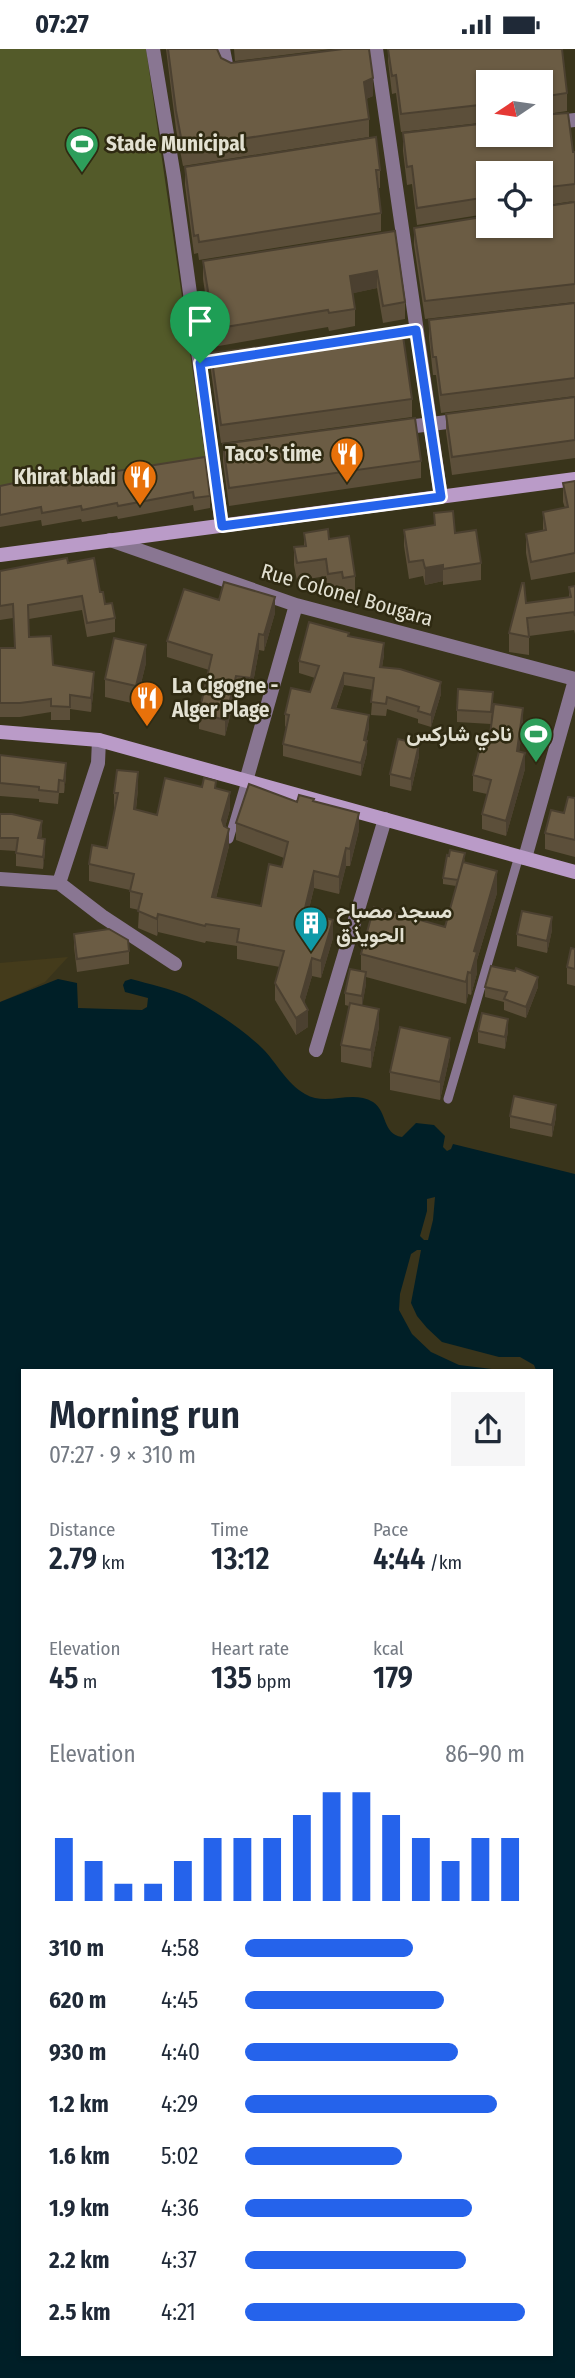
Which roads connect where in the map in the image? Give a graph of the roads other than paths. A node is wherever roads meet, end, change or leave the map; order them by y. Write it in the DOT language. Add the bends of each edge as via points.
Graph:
graph roads {
  1 [pos="153,49"];
  2 [pos="223,49"];
  3 [pos="376,53"];
  4 [pos="243,69"];
  5 [pos="575,120"];
  6 [pos="553,123"];
  7 [pos="483,417"];
  8 [pos="430,424"];
  9 [pos="389,430"];
  10 [pos="575,479"];
  11 [pos="441,497"];
  12 [pos="222,526"];
  13 [pos="110,540"];
  14 [pos="0,555"];
  15 [pos="296,605"];
  16 [pos="575,679"];
  17 [pos="0,732"];
  18 [pos="99,740"];
  19 [pos="246,781"];
  20 [pos="385,819"];
  21 [pos="229,839"];
  22 [pos="522,857"];
  23 [pos="575,872"];
  24 [pos="0,879"];
  25 [pos="59,883"];
  26 [pos="175,964"];
  27 [pos="316,1050"];
  28 [pos="448,1099"];
  1 -- 12 [label="street" via="180,176 207,362"];
  2 -- 4 [label="street" via="227,69"];
  3 -- 8 [label="street"];
  5 -- 6 [label="street"];
  7 -- 8 [label="street"];
  8 -- 9 [label="street"];
  8 -- 11 [label="street"];
  10 -- 11 [label="street"];
  11 -- 12 [label="street"];
  12 -- 13 [label="street"];
  13 -- 14 [label="street"];
  13 -- 15 [label="street, Rue Colonel Bougara"];
  15 -- 16 [label="street, Rue Colonel Bougara"];
  15 -- 19 [label="street"];
  16 -- 22 [label="street"];
  17 -- 18 [label="street"];
  18 -- 19 [label="street"];
  18 -- 25 [label="street" via="98,763"];
  19 -- 20 [label="street"];
  19 -- 21 [label="lane"];
  20 -- 22 [label="street"];
  20 -- 27 [label="street"];
  22 -- 23 [label="street"];
  22 -- 28 [label="lane"];
  24 -- 25 [label="street"];
  25 -- 26 [label="street"];
}
